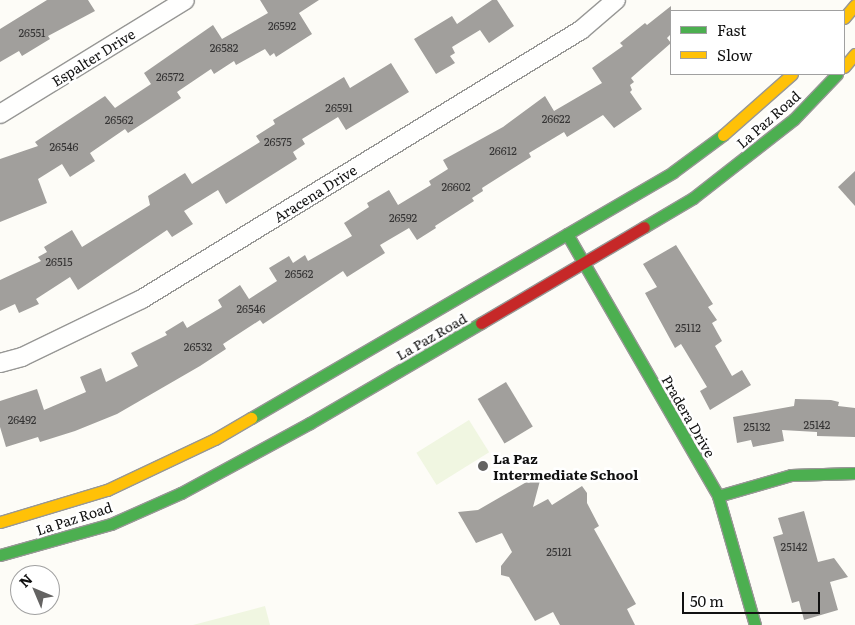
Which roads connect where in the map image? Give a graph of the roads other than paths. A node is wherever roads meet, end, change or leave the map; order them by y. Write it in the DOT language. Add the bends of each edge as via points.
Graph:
graph roads {
  1 [pos="185,0"];
  2 [pos="616,0"];
  3 [pos="855,5"];
  4 [pos="845,17"];
  5 [pos="855,54"];
  6 [pos="845,66"];
  7 [pos="791,75"];
  8 [pos="836,75"];
  9 [pos="0,114"];
  10 [pos="567,234"];
  11 [pos="584,263"];
  12 [pos="0,363"];
  13 [pos="855,473"];
  14 [pos="718,496"];
  15 [pos="0,522"];
  16 [pos="0,555"];
  17 [pos="755,625"];
  1 -- 9 [label="street, Espalter Drive"];
  2 -- 12 [label="street, Aracena Drive" via="581,30 142,299 22,357"];
  3 -- 4 [label="main road"];
  5 -- 6 [label="main road"];
  7 -- 10 [label="main road, La Paz Road" via="732,128 673,172"];
  8 -- 11 [label="main road, La Paz Road" via="794,119 748,158 693,198"];
  10 -- 11 [label="main road, Pradera Drive"];
  10 -- 15 [label="main road, La Paz Road" via="215,439 107,490"];
  11 -- 14 [label="main road, Pradera Drive"];
  11 -- 16 [label="main road, La Paz Road" via="310,423 181,493 111,524"];
  13 -- 14 [label="main road" via="791,475"];
  14 -- 17 [label="main road, Pradera Drive"];
}
